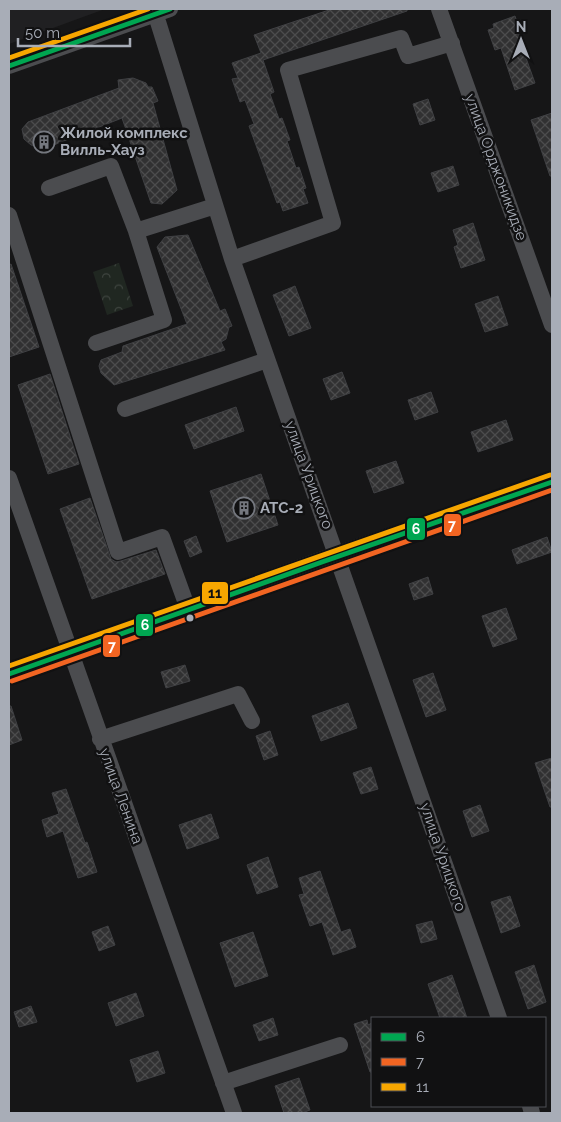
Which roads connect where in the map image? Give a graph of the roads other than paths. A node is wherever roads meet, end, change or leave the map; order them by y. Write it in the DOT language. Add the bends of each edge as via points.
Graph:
graph roads {
  1 [pos="439,9"];
  2 [pos="160,10"];
  3 [pos="452,43"];
  4 [pos="9,66"];
  5 [pos="49,188"];
  6 [pos="215,206"];
  7 [pos="9,215"];
  8 [pos="136,231"];
  9 [pos="232,259"];
  10 [pos="552,325"];
  11 [pos="96,343"];
  12 [pos="267,360"];
  13 [pos="125,409"];
  14 [pos="9,478"];
  15 [pos="552,482"];
  16 [pos="338,556"];
  17 [pos="188,609"];
  18 [pos="69,652"];
  19 [pos="9,674"];
  20 [pos="252,721"];
  21 [pos="100,739"];
  22 [pos="499,1017"];
  23 [pos="340,1045"];
  24 [pos="223,1084"];
  25 [pos="234,1113"];
  1 -- 3 [label="street, улица Орджоникидзе"];
  2 -- 4 [label="street"];
  2 -- 6 [label="street, улица Урицкого"];
  3 -- 9 [label="street" via="408,56 401,38 288,70 332,223"];
  3 -- 10 [label="street, улица Орджоникидзе"];
  5 -- 8 [label="street" via="110,166"];
  6 -- 8 [label="street"];
  6 -- 9 [label="street, улица Урицкого"];
  7 -- 17 [label="street" via="118,552 162,537"];
  8 -- 11 [label="street" via="164,320"];
  9 -- 12 [label="street, улица Урицкого"];
  12 -- 13 [label="street"];
  12 -- 16 [label="street, улица Урицкого"];
  14 -- 18 [label="street, улица Ленина"];
  15 -- 16 [label="main road"];
  16 -- 17 [label="main road"];
  16 -- 22 [label="street, улица Урицкого"];
  17 -- 18 [label="main road"];
  18 -- 19 [label="main road"];
  18 -- 21 [label="street, улица Ленина"];
  20 -- 21 [label="street" via="238,694"];
  21 -- 24 [label="street, улица Ленина"];
  23 -- 24 [label="street"];
  24 -- 25 [label="street, улица Ленина"];
}
